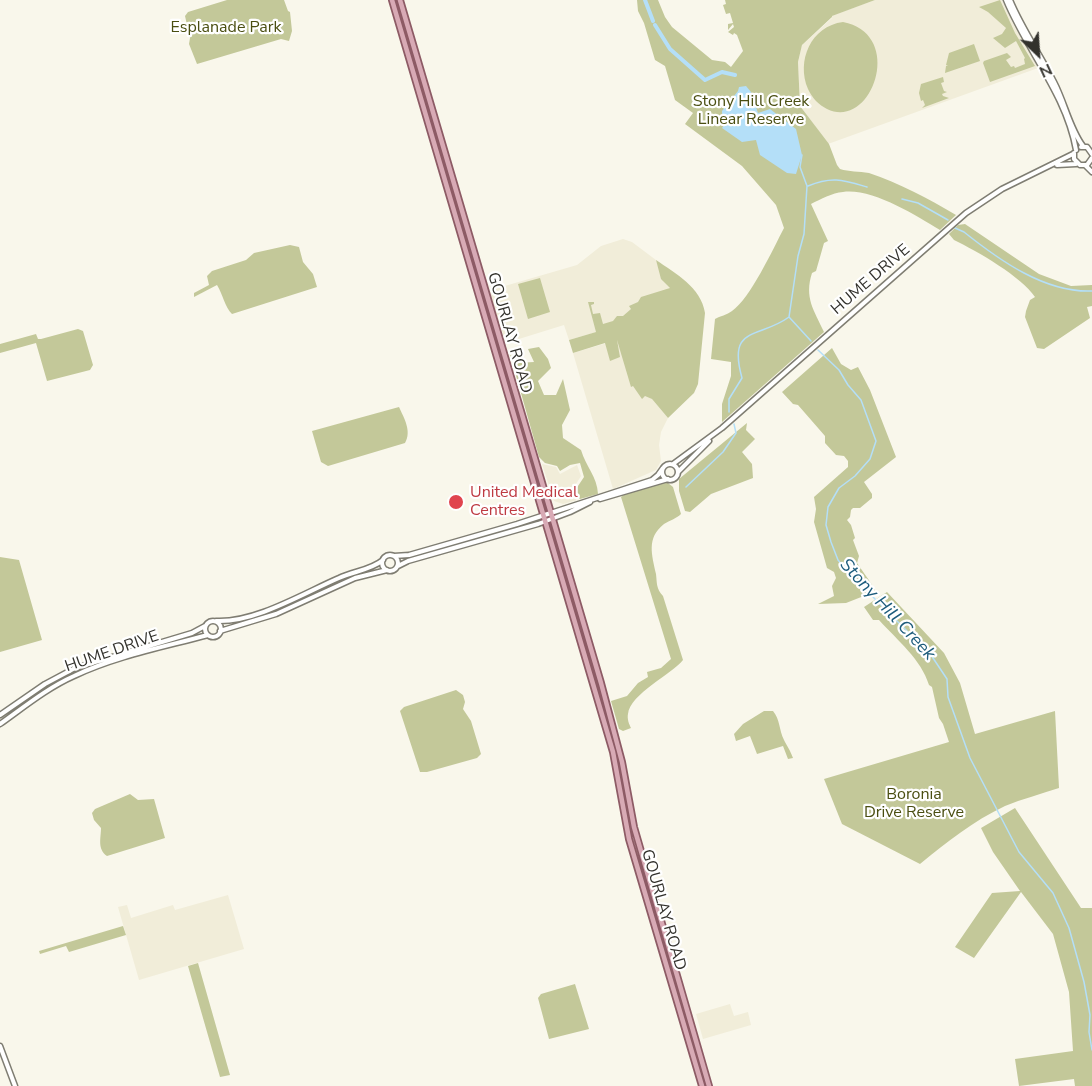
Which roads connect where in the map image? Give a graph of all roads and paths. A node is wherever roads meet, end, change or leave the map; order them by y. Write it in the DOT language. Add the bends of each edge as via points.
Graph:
graph roads {
  1 [pos="392,0"];
  2 [pos="399,0"];
  3 [pos="1008,0"];
  4 [pos="1092,145"];
  5 [pos="1085,147"];
  6 [pos="1074,152"];
  7 [pos="1092,159"];
  8 [pos="1077,164"];
  9 [pos="1085,165"];
  10 [pos="1047,167"];
  11 [pos="1092,172"];
  12 [pos="483,287"];
  13 [pos="477,289"];
  14 [pos="722,428"];
  15 [pos="673,464"];
  16 [pos="663,468"];
  17 [pos="678,472"];
  18 [pos="668,479"];
  19 [pos="549,513"];
  20 [pos="543,515"];
  21 [pos="552,519"];
  22 [pos="545,522"];
  23 [pos="394,556"];
  24 [pos="383,560"];
  25 [pos="398,566"];
  26 [pos="387,570"];
  27 [pos="216,621"];
  28 [pos="205,626"];
  29 [pos="220,631"];
  30 [pos="208,635"];
  31 [pos="597,672"];
  32 [pos="591,674"];
  33 [pos="0,716"];
  34 [pos="0,724"];
  35 [pos="616,738"];
  36 [pos="609,740"];
  37 [pos="652,887"];
  38 [pos="644,890"];
  39 [pos="0,1046"];
  40 [pos="15,1086"];
  41 [pos="702,1086"];
  42 [pos="709,1086"];
  1 -- 13 [label="main road, GOURLAY ROAD"];
  2 -- 12 [label="main road, GOURLAY ROAD"];
  3 -- 5 [label="street" via="1056,85 1076,135"];
  3 -- 6 [label="street" via="1022,35 1056,94 1070,128"];
  4 -- 5 [label="street"];
  5 -- 6 [label="street"];
  5 -- 7 [label="street"];
  6 -- 8 [label="street"];
  6 -- 10 [label="street, HUME DRIVE"];
  7 -- 9 [label="street"];
  8 -- 9 [label="street"];
  8 -- 10 [label="street, HUME DRIVE"];
  9 -- 11 [label="street"];
  10 -- 14 [label="street, HUME DRIVE" via="1002,189 966,213"];
  12 -- 13 [label="main road"];
  12 -- 19 [label="main road, GOURLAY ROAD"];
  13 -- 20 [label="main road, GOURLAY ROAD"];
  14 -- 15 [label="street, HUME DRIVE"];
  14 -- 17 [label="street, HUME DRIVE"];
  15 -- 16 [label="street"];
  15 -- 17 [label="street"];
  16 -- 18 [label="street"];
  16 -- 19 [label="street" via="652,480"];
  17 -- 18 [label="street"];
  18 -- 21 [label="street" via="589,503"];
  19 -- 20 [label="street"];
  19 -- 21 [label="main road, GOURLAY ROAD"];
  20 -- 22 [label="main road, GOURLAY ROAD"];
  20 -- 23 [label="street" via="409,555"];
  21 -- 22 [label="street"];
  21 -- 31 [label="main road, GOURLAY ROAD"];
  22 -- 25 [label="street"];
  22 -- 32 [label="main road, GOURLAY ROAD"];
  23 -- 24 [label="street"];
  23 -- 25 [label="street"];
  24 -- 26 [label="street"];
  24 -- 27 [label="street" via="282,605"];
  25 -- 26 [label="street"];
  26 -- 29 [label="street" via="355,578 276,614"];
  27 -- 28 [label="street"];
  27 -- 29 [label="street"];
  28 -- 30 [label="street"];
  28 -- 33 [label="street, HUME DRIVE" via="75,668"];
  29 -- 30 [label="street" via="215,636"];
  30 -- 34 [label="street, HUME DRIVE" via="81,673"];
  31 -- 32 [label="main road"];
  31 -- 35 [label="main road, GOURLAY ROAD"];
  32 -- 36 [label="main road, GOURLAY ROAD"];
  35 -- 36 [label="main road"];
  35 -- 37 [label="main road, GOURLAY ROAD" via="631,816"];
  36 -- 38 [label="main road, GOURLAY ROAD" via="626,827"];
  37 -- 38 [label="main road"];
  37 -- 42 [label="main road, GOURLAY ROAD"];
  38 -- 41 [label="main road, GOURLAY ROAD"];
  39 -- 40 [label="street"];
}
